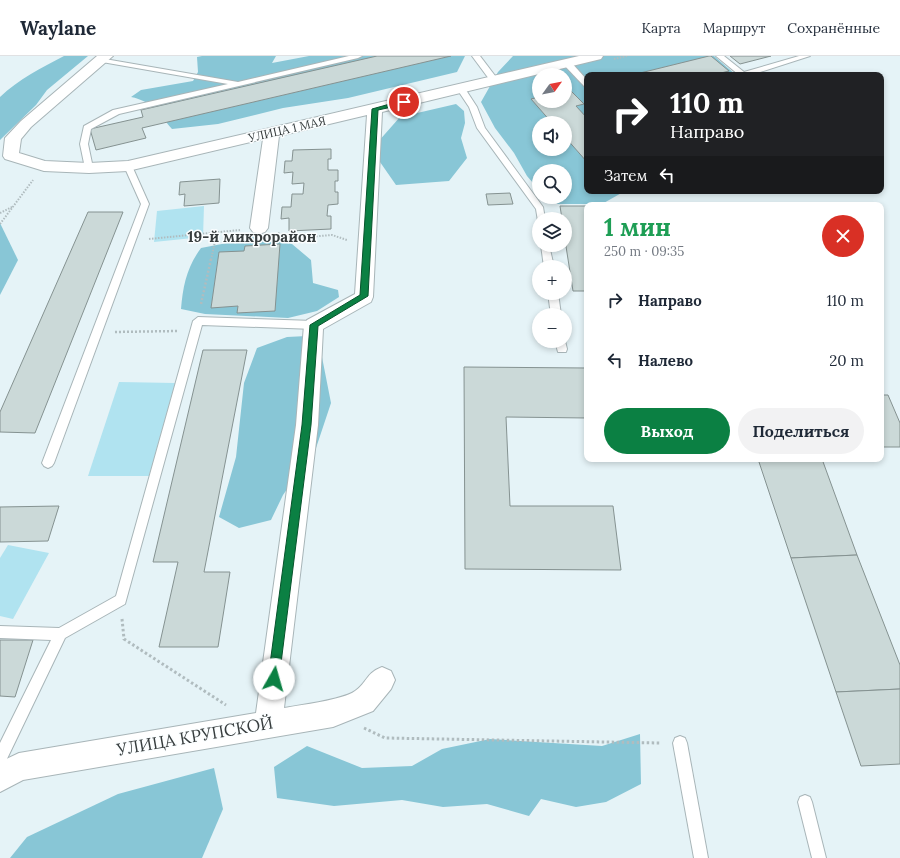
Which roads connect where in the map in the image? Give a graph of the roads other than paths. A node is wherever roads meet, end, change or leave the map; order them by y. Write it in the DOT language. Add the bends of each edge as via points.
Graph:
graph roads {
  1 [pos="358,56"];
  2 [pos="476,56"];
  3 [pos="596,56"];
  4 [pos="720,56"];
  5 [pos="806,56"];
  6 [pos="104,58"];
  7 [pos="567,63"];
  8 [pos="739,72"];
  9 [pos="753,72"];
  10 [pos="584,81"];
  11 [pos="495,82"];
  12 [pos="240,83"];
  13 [pos="461,89"];
  14 [pos="375,109"];
  15 [pos="272,133"];
  16 [pos="128,166"];
  17 [pos="89,168"];
  18 [pos="540,212"];
  19 [pos="259,228"];
  20 [pos="314,325"];
  21 [pos="48,463"];
  22 [pos="0,632"];
  23 [pos="60,634"];
  24 [pos="382,680"];
  25 [pos="255,726"];
  26 [pos="680,743"];
  27 [pos="0,758"];
  28 [pos="0,778"];
  29 [pos="805,802"];
  30 [pos="701,858"];
  31 [pos="819,858"];
  1 -- 12 [label="lane"];
  2 -- 11 [label="lane"];
  3 -- 7 [label="street, УЛИЦА 1 МАЯ"];
  4 -- 8 [label="lane"];
  5 -- 9 [label="lane"];
  6 -- 12 [label="lane"];
  6 -- 17 [label="street, УЛИЦА 1 МАЯ" via="26,124 14,138 11,156 44,166"];
  7 -- 10 [label="lane"];
  7 -- 11 [label="street, УЛИЦА 1 МАЯ"];
  11 -- 13 [label="street, УЛИЦА 1 МАЯ"];
  12 -- 17 [label="lane" via="116,112 87,128 84,144"];
  13 -- 14 [label="street, УЛИЦА 1 МАЯ"];
  13 -- 18 [label="lane" via="473,106 481,128"];
  14 -- 15 [label="street, УЛИЦА 1 МАЯ"];
  14 -- 20 [label="street" via="364,296"];
  15 -- 16 [label="street, УЛИЦА 1 МАЯ"];
  15 -- 19 [label="street"];
  16 -- 17 [label="street, УЛИЦА 1 МАЯ"];
  16 -- 21 [label="lane" via="145,204"];
  20 -- 23 [label="lane" via="196,326 120,600"];
  20 -- 25 [label="street" via="307,425"];
  22 -- 23 [label="lane"];
  23 -- 27 [label="lane"];
  24 -- 25 [label="street, УЛИЦА КРУПСКОЙ" via="364,702 333,713"];
  25 -- 28 [label="street, УЛИЦА КРУПСКОЙ" via="19,767"];
  26 -- 30 [label="lane"];
  29 -- 31 [label="lane"];
}
